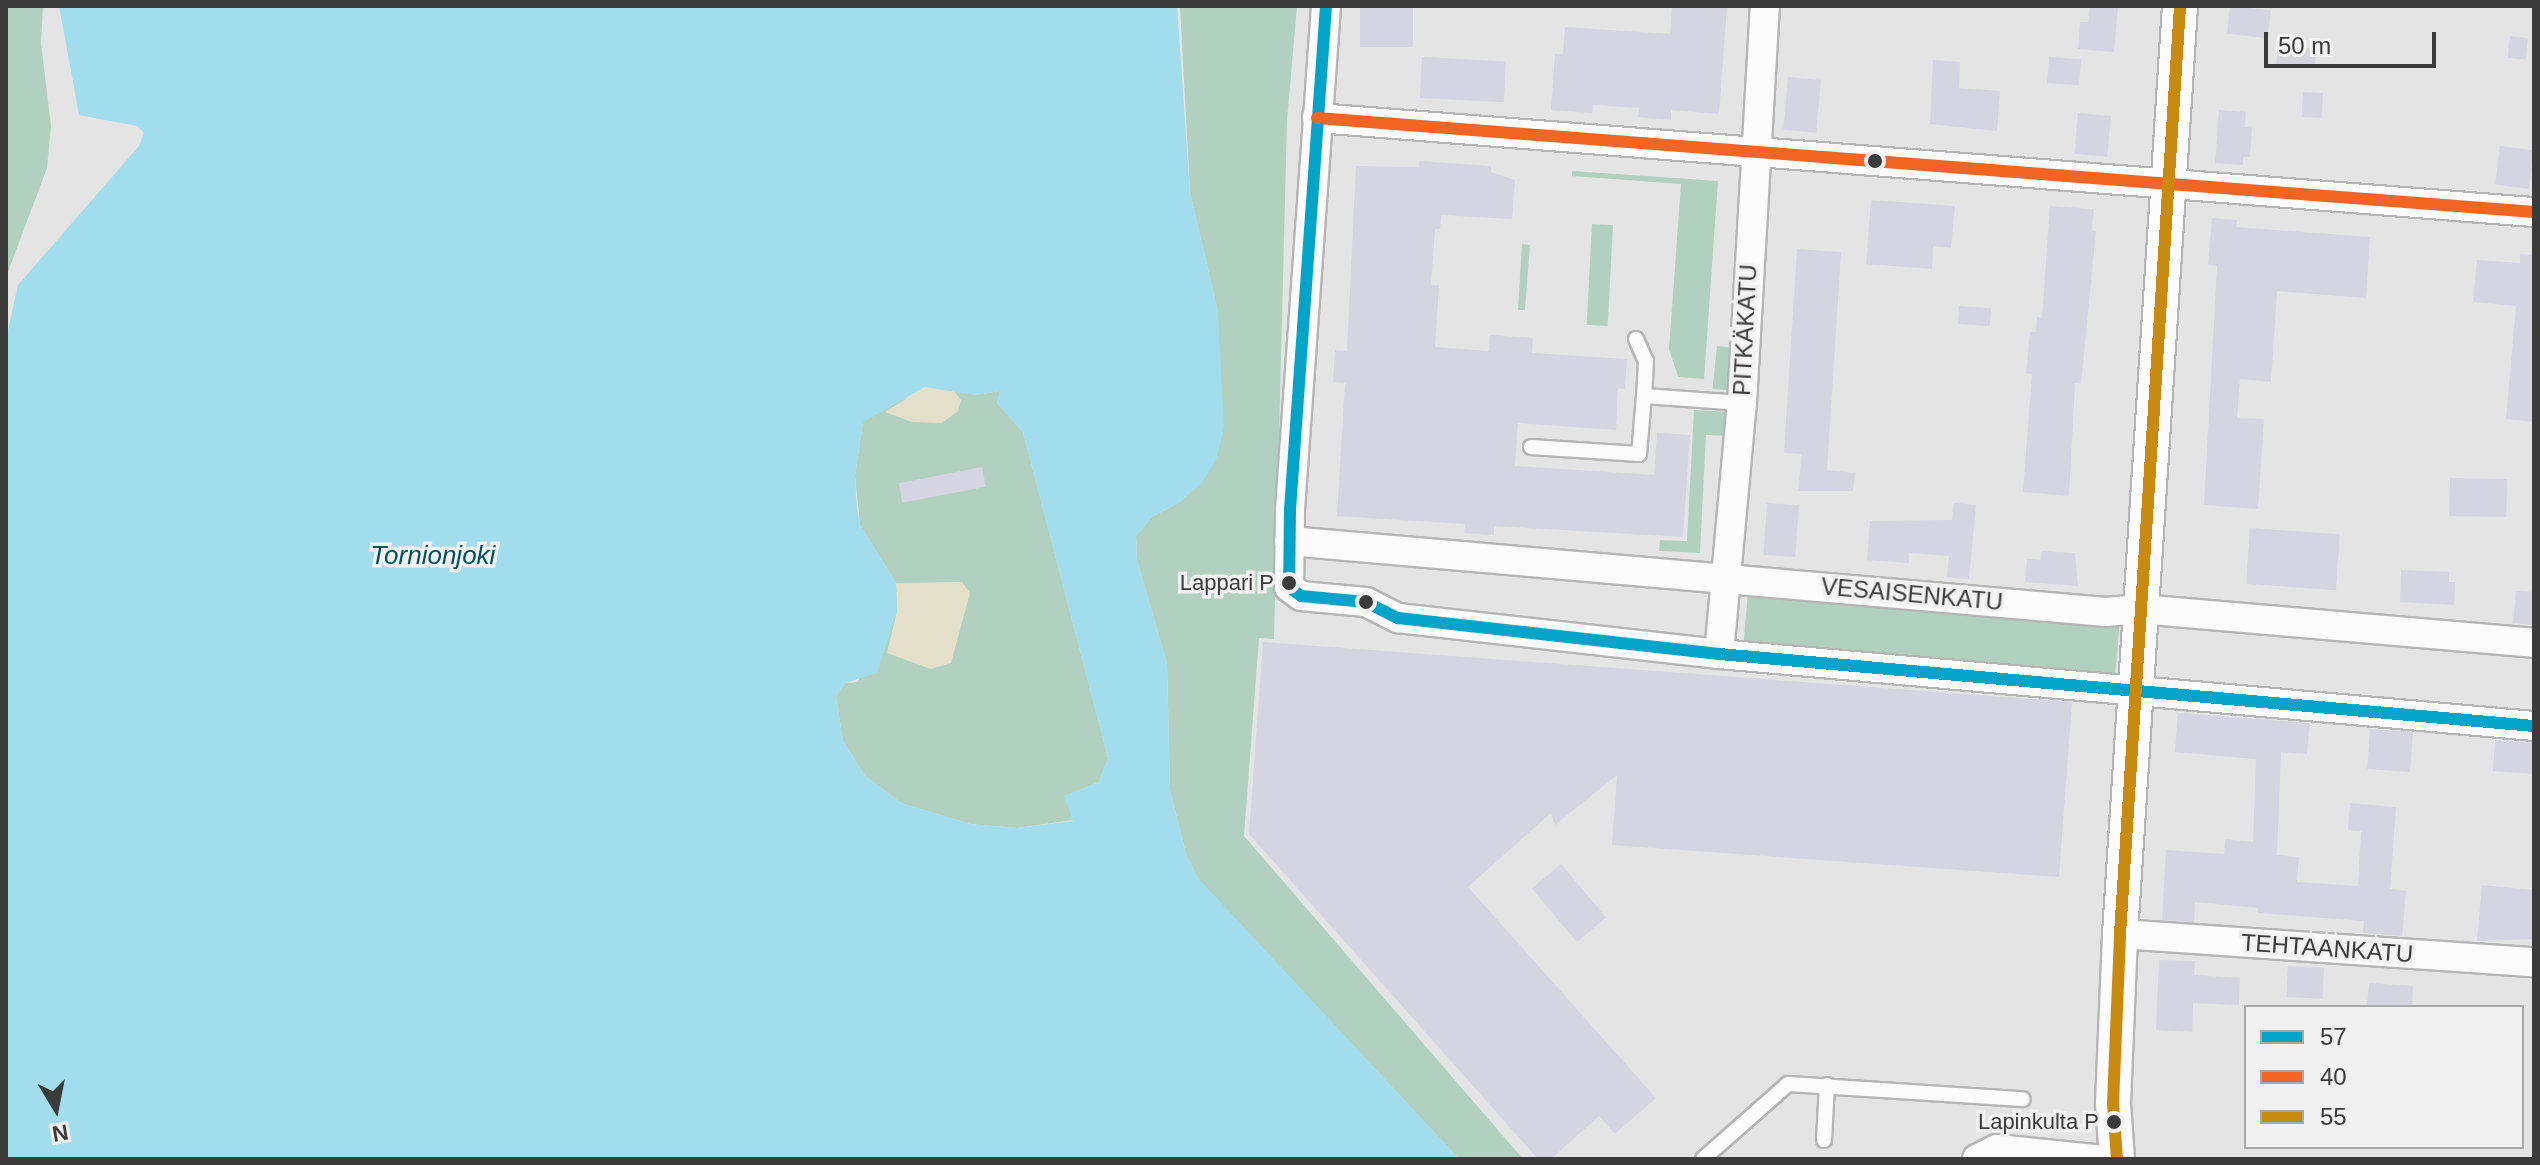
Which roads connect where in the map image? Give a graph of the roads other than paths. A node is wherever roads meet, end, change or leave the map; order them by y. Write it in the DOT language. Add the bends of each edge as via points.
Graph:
graph roads {
  1 [pos="1326,6"];
  2 [pos="1765,6"];
  3 [pos="2180,6"];
  4 [pos="1317,118"];
  5 [pos="1754,153"];
  6 [pos="2167,182"];
  7 [pos="2534,212"];
  8 [pos="1636,339"];
  9 [pos="1644,396"];
  10 [pos="1742,403"];
  11 [pos="1531,447"];
  12 [pos="1289,541"];
  13 [pos="1728,576"];
  14 [pos="2139,609"];
  15 [pos="2534,643"];
  16 [pos="1719,654"];
  17 [pos="2135,689"];
  18 [pos="2534,726"];
  19 [pos="2120,934"];
  20 [pos="2534,962"];
  21 [pos="1827,1085"];
  22 [pos="2023,1099"];
  23 [pos="1824,1140"];
  24 [pos="1703,1159"];
  25 [pos="1977,1159"];
  26 [pos="2096,1159"];
  27 [pos="2117,1159"];
  1 -- 4 [label="street"];
  2 -- 5 [label="street, PITKÄKATU"];
  3 -- 6 [label="street"];
  4 -- 5 [label="street"];
  4 -- 12 [label="street"];
  5 -- 6 [label="street"];
  5 -- 10 [label="street, PITKÄKATU"];
  6 -- 7 [label="street"];
  6 -- 14 [label="street"];
  8 -- 9 [label="lane" via="1646,361"];
  9 -- 10 [label="lane"];
  9 -- 11 [label="lane" via="1639,454"];
  10 -- 13 [label="street, PITKÄKATU"];
  12 -- 13 [label="street, VESAISENKATU"];
  12 -- 16 [label="street" via="1289,587 1301,596 1366,602 1398,618"];
  13 -- 14 [label="street, VESAISENKATU" via="2106,612"];
  13 -- 16 [label="street, PITKÄKATU"];
  14 -- 15 [label="street, VESAISENKATU"];
  14 -- 17 [label="street"];
  16 -- 17 [label="street"];
  17 -- 18 [label="street"];
  17 -- 19 [label="street"];
  19 -- 20 [label="street, TEHTAANKATU"];
  19 -- 27 [label="street" via="2113,1103"];
  21 -- 22 [label="lane"];
  21 -- 23 [label="lane"];
  21 -- 24 [label="lane" via="1788,1084"];
  25 -- 26 [label="street" via="1997,1149"];
}
